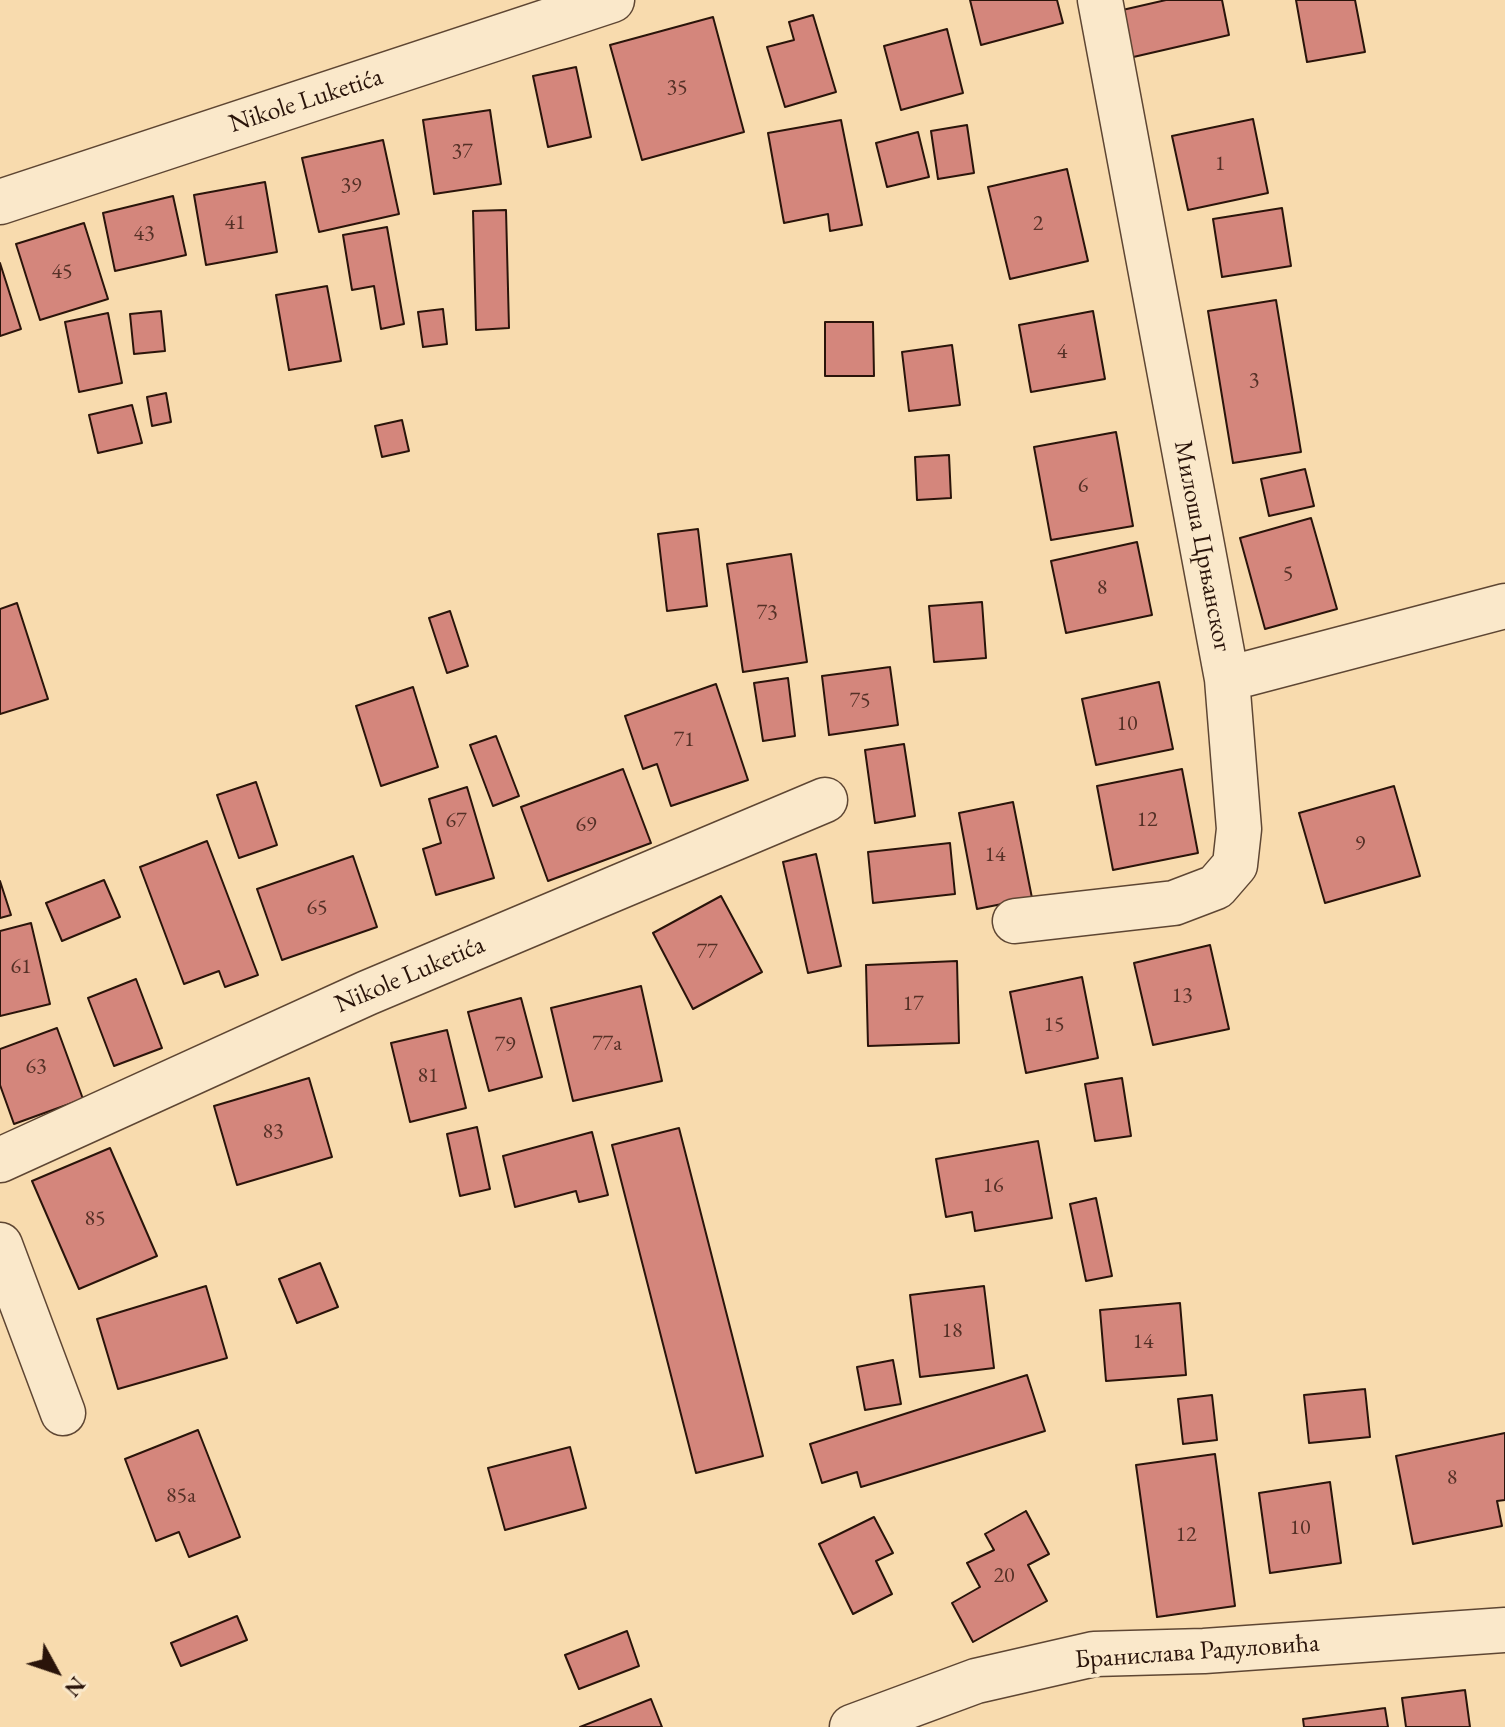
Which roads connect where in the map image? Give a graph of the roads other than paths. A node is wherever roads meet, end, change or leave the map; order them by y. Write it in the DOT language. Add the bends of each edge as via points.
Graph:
graph roads {
  1 [pos="612,0"];
  2 [pos="1100,0"];
  3 [pos="0,202"];
  4 [pos="1505,606"];
  5 [pos="1227,679"];
  6 [pos="825,800"];
  7 [pos="1015,921"];
  8 [pos="0,1160"];
  9 [pos="0,1245"];
  10 [pos="63,1413"];
  11 [pos="1505,1630"];
  12 [pos="852,1727"];
  1 -- 3 [label="street, Nikole Luketića"];
  2 -- 5 [label="street, Милоша Црњанског"];
  4 -- 5 [label="street"];
  5 -- 7 [label="street, Милоша Црњанског" via="1239,829 1235,865 1216,887 1174,903"];
  6 -- 8 [label="street, Nikole Luketića" via="367,993"];
  9 -- 10 [label="street"];
  11 -- 12 [label="street, Бранислава Радуловића" via="1094,1654 976,1681"];
}
